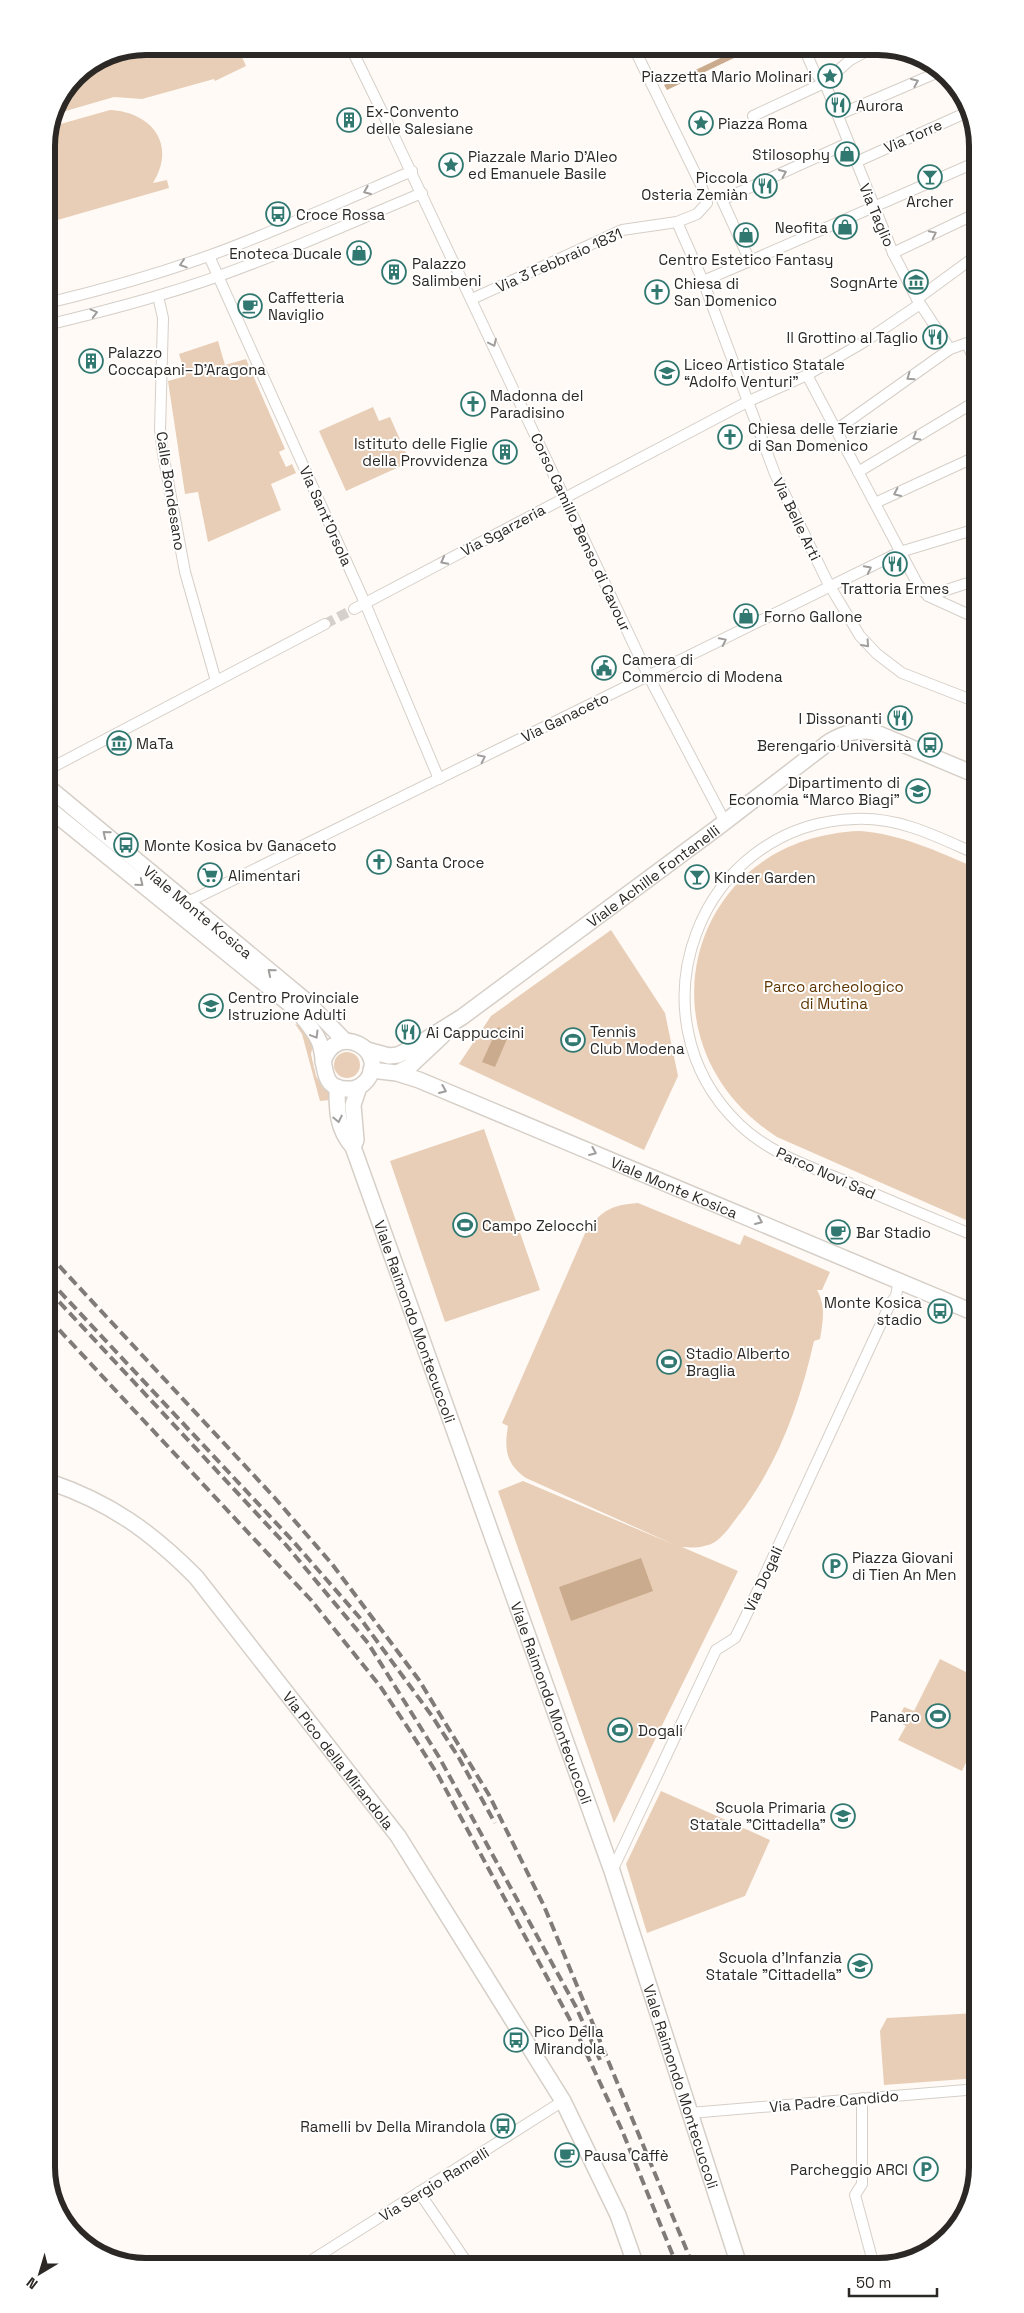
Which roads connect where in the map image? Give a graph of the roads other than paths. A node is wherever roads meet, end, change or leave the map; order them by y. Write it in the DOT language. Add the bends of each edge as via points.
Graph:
graph roads {
  1 [pos="354,55"];
  2 [pos="637,55"];
  3 [pos="808,55"];
  4 [pos="859,55"];
  5 [pos="933,74"];
  6 [pos="824,83"];
  7 [pos="963,114"];
  8 [pos="838,115"];
  9 [pos="753,116"];
  10 [pos="848,143"];
  11 [pos="856,162"];
  12 [pos="969,165"];
  13 [pos="412,172"];
  14 [pos="422,193"];
  15 [pos="873,208"];
  16 [pos="969,217"];
  17 [pos="677,222"];
  18 [pos="893,253"];
  19 [pos="209,256"];
  20 [pos="750,261"];
  21 [pos="969,261"];
  22 [pos="218,276"];
  23 [pos="703,281"];
  24 [pos="158,296"];
  25 [pos="472,298"];
  26 [pos="55,301"];
  27 [pos="918,301"];
  28 [pos="55,323"];
  29 [pos="969,342"];
  30 [pos="950,349"];
  31 [pos="807,375"];
  32 [pos="747,402"];
  33 [pos="969,405"];
  34 [pos="836,430"];
  35 [pos="969,460"];
  36 [pos="858,472"];
  37 [pos="564,497"];
  38 [pos="875,503"];
  39 [pos="969,531"];
  40 [pos="900,552"];
  41 [pos="969,583"];
  42 [pos="831,588"];
  43 [pos="928,596"];
  44 [pos="365,603"];
  45 [pos="354,609"];
  46 [pos="969,615"];
  47 [pos="325,624"];
  48 [pos="650,676"];
  49 [pos="216,681"];
  50 [pos="969,699"];
  51 [pos="55,765"];
  52 [pos="969,770"];
  53 [pos="439,779"];
  54 [pos="55,793"];
  55 [pos="55,814"];
  56 [pos="724,822"];
  57 [pos="969,852"];
  58 [pos="188,902"];
  59 [pos="462,1017"];
  60 [pos="345,1041"];
  61 [pos="367,1050"];
  62 [pos="323,1062"];
  63 [pos="371,1070"];
  64 [pos="397,1073"];
  65 [pos="337,1087"];
  66 [pos="359,1087"];
  67 [pos="353,1148"];
  68 [pos="969,1233"];
  69 [pos="899,1279"];
  70 [pos="969,1310"];
  71 [pos="55,1484"];
  72 [pos="612,1871"];
  73 [pos="969,2090"];
  74 [pos="862,2098"];
  75 [pos="562,2101"];
  76 [pos="690,2113"];
  77 [pos="419,2192"];
  78 [pos="315,2258"];
  79 [pos="464,2258"];
  80 [pos="633,2258"];
  81 [pos="737,2258"];
  82 [pos="872,2258"];
  1 -- 13 [label="street, Corso Camillo Benso di Cavour"];
  2 -- 17 [label="street, Via 3 Febbraio 1831" via="708,201 697,214"];
  3 -- 6 [label="street, Via Taglio" via="814,71"];
  4 -- 6 [label="street"];
  8 -- 5 [label="street, one-way"];
  6 -- 8 [label="street, Via Taglio"];
  6 -- 9 [label="street"];
  7 -- 11 [label="street, Via Torre"];
  8 -- 10 [label="street, Via Taglio"];
  10 -- 11 [label="street, Via Taglio"];
  20 -- 10 [label="street, one-way" via="722,200"];
  11 -- 15 [label="street, Via Taglio"];
  12 -- 15 [label="street"];
  13 -- 14 [label="street, Corso Camillo Benso di Cavour"];
  13 -- 19 [label="street, one-way"];
  14 -- 22 [label="street"];
  14 -- 25 [label="street, Corso Camillo Benso di Cavour"];
  15 -- 18 [label="street, Via Taglio"];
  15 -- 20 [label="street"];
  18 -- 16 [label="street, one-way"];
  17 -- 23 [label="street, Via Belle Arti"];
  17 -- 25 [label="street, Via 3 Febbraio 1831" via="622,230"];
  18 -- 27 [label="street, Via Taglio"];
  19 -- 22 [label="street, Via Sant'Orsola"];
  19 -- 26 [label="street, one-way"];
  20 -- 23 [label="street"];
  21 -- 27 [label="street, Via Sgarzeria"];
  22 -- 24 [label="street"];
  22 -- 44 [label="street, Via Sant'Orsola"];
  23 -- 32 [label="street, Via Belle Arti"];
  28 -- 24 [label="street, one-way"];
  24 -- 49 [label="street, Calle Bondesano" via="163,318 160,430 185,572"];
  25 -- 37 [label="street, Corso Camillo Benso di Cavour, one-way"];
  27 -- 30 [label="street, Via Taglio"];
  27 -- 31 [label="street, Via Sgarzeria" via="864,342"];
  29 -- 30 [label="street"];
  30 -- 34 [label="street, one-way"];
  31 -- 32 [label="street, Via Sgarzeria"];
  31 -- 34 [label="street"];
  32 -- 37 [label="street, Via Sgarzeria"];
  32 -- 42 [label="street, Via Belle Arti" via="775,474"];
  33 -- 36 [label="street, one-way"];
  34 -- 36 [label="street"];
  35 -- 38 [label="street, one-way"];
  36 -- 38 [label="street"];
  37 -- 44 [label="street, Via Sgarzeria, one-way"];
  37 -- 48 [label="street, Corso Camillo Benso di Cavour"];
  38 -- 40 [label="street"];
  39 -- 40 [label="street, Via Ganaceto"];
  42 -- 40 [label="street, Via Ganaceto, one-way"];
  40 -- 43 [label="street" via="918,585"];
  41 -- 43 [label="street"];
  48 -- 42 [label="street, Via Ganaceto, one-way"];
  42 -- 50 [label="street, Via Belle Arti, one-way" via="860,636 888,664 908,676"];
  43 -- 46 [label="street"];
  44 -- 45 [label="street, Via Sgarzeria"];
  44 -- 53 [label="street, Via Sant'Orsola"];
  47 -- 49 [label="street"];
  53 -- 48 [label="street, Via Ganaceto, one-way"];
  48 -- 56 [label="street, Corso Camillo Benso di Cavour"];
  49 -- 51 [label="street"];
  52 -- 56 [label="street, Viale Achille Fontanelli" via="874,732 858,730 829,742"];
  53 -- 58 [label="street, Via Ganaceto"];
  58 -- 54 [label="street, Viale Monte Kosica, one-way"];
  55 -- 62 [label="street, Viale Monte Kosica, one-way" via="297,1010 320,1043"];
  56 -- 59 [label="street, Viale Achille Fontanelli"];
  57 -- 68 [label="street, Parco Novi Sad" via="910,826 874,819 838,820 786,835 765,846 742,865 708,906 688,955 684,997 689,1038 700,1070 716,1098 751,1134 782,1154"];
  60 -- 58 [label="street, Viale Monte Kosica, one-way" via="306,1001"];
  59 -- 61 [label="street, Viale Achille Fontanelli" via="398,1055"];
  59 -- 64 [label="street, Viale Achille Fontanelli" via="410,1067"];
  60 -- 61 [label="street, Viale Monte Kosica" via="353,1041"];
  60 -- 62 [label="street" via="330,1048"];
  61 -- 63 [label="street"];
  62 -- 65 [label="street, Viale Monte Kosica" via="326,1077"];
  63 -- 64 [label="street, Viale Monte Kosica"];
  63 -- 66 [label="street"];
  64 -- 69 [label="street, Viale Monte Kosica, one-way"];
  65 -- 66 [label="street" via="348,1090"];
  65 -- 67 [label="street, Viale Raimondo Montecuccoli, one-way" via="337,1116 341,1130"];
  66 -- 67 [label="street, Viale Raimondo Montecuccoli" via="353,1105 356,1140"];
  67 -- 72 [label="street, Viale Raimondo Montecuccoli"];
  69 -- 70 [label="street, Viale Monte Kosica"];
  69 -- 72 [label="street, Via Dogali" via="896,1296 744,1620 735,1638 716,1650"];
  71 -- 75 [label="street, Via Pico della Mirandola" via="77,1491 122,1515 168,1549 196,1577 398,1836"];
  72 -- 76 [label="street, Viale Raimondo Montecuccoli"];
  73 -- 74 [label="street, Via Padre Candido"];
  74 -- 76 [label="street, Via Padre Candido"];
  74 -- 82 [label="street" via="862,2184 855,2195"];
  75 -- 77 [label="street, Via Sergio Ramelli"];
  75 -- 80 [label="street, Via Pico della Mirandola" via="618,2214"];
  76 -- 81 [label="street, Viale Raimondo Montecuccoli"];
  77 -- 78 [label="street, Via Sergio Ramelli"];
  77 -- 79 [label="street"];
}
